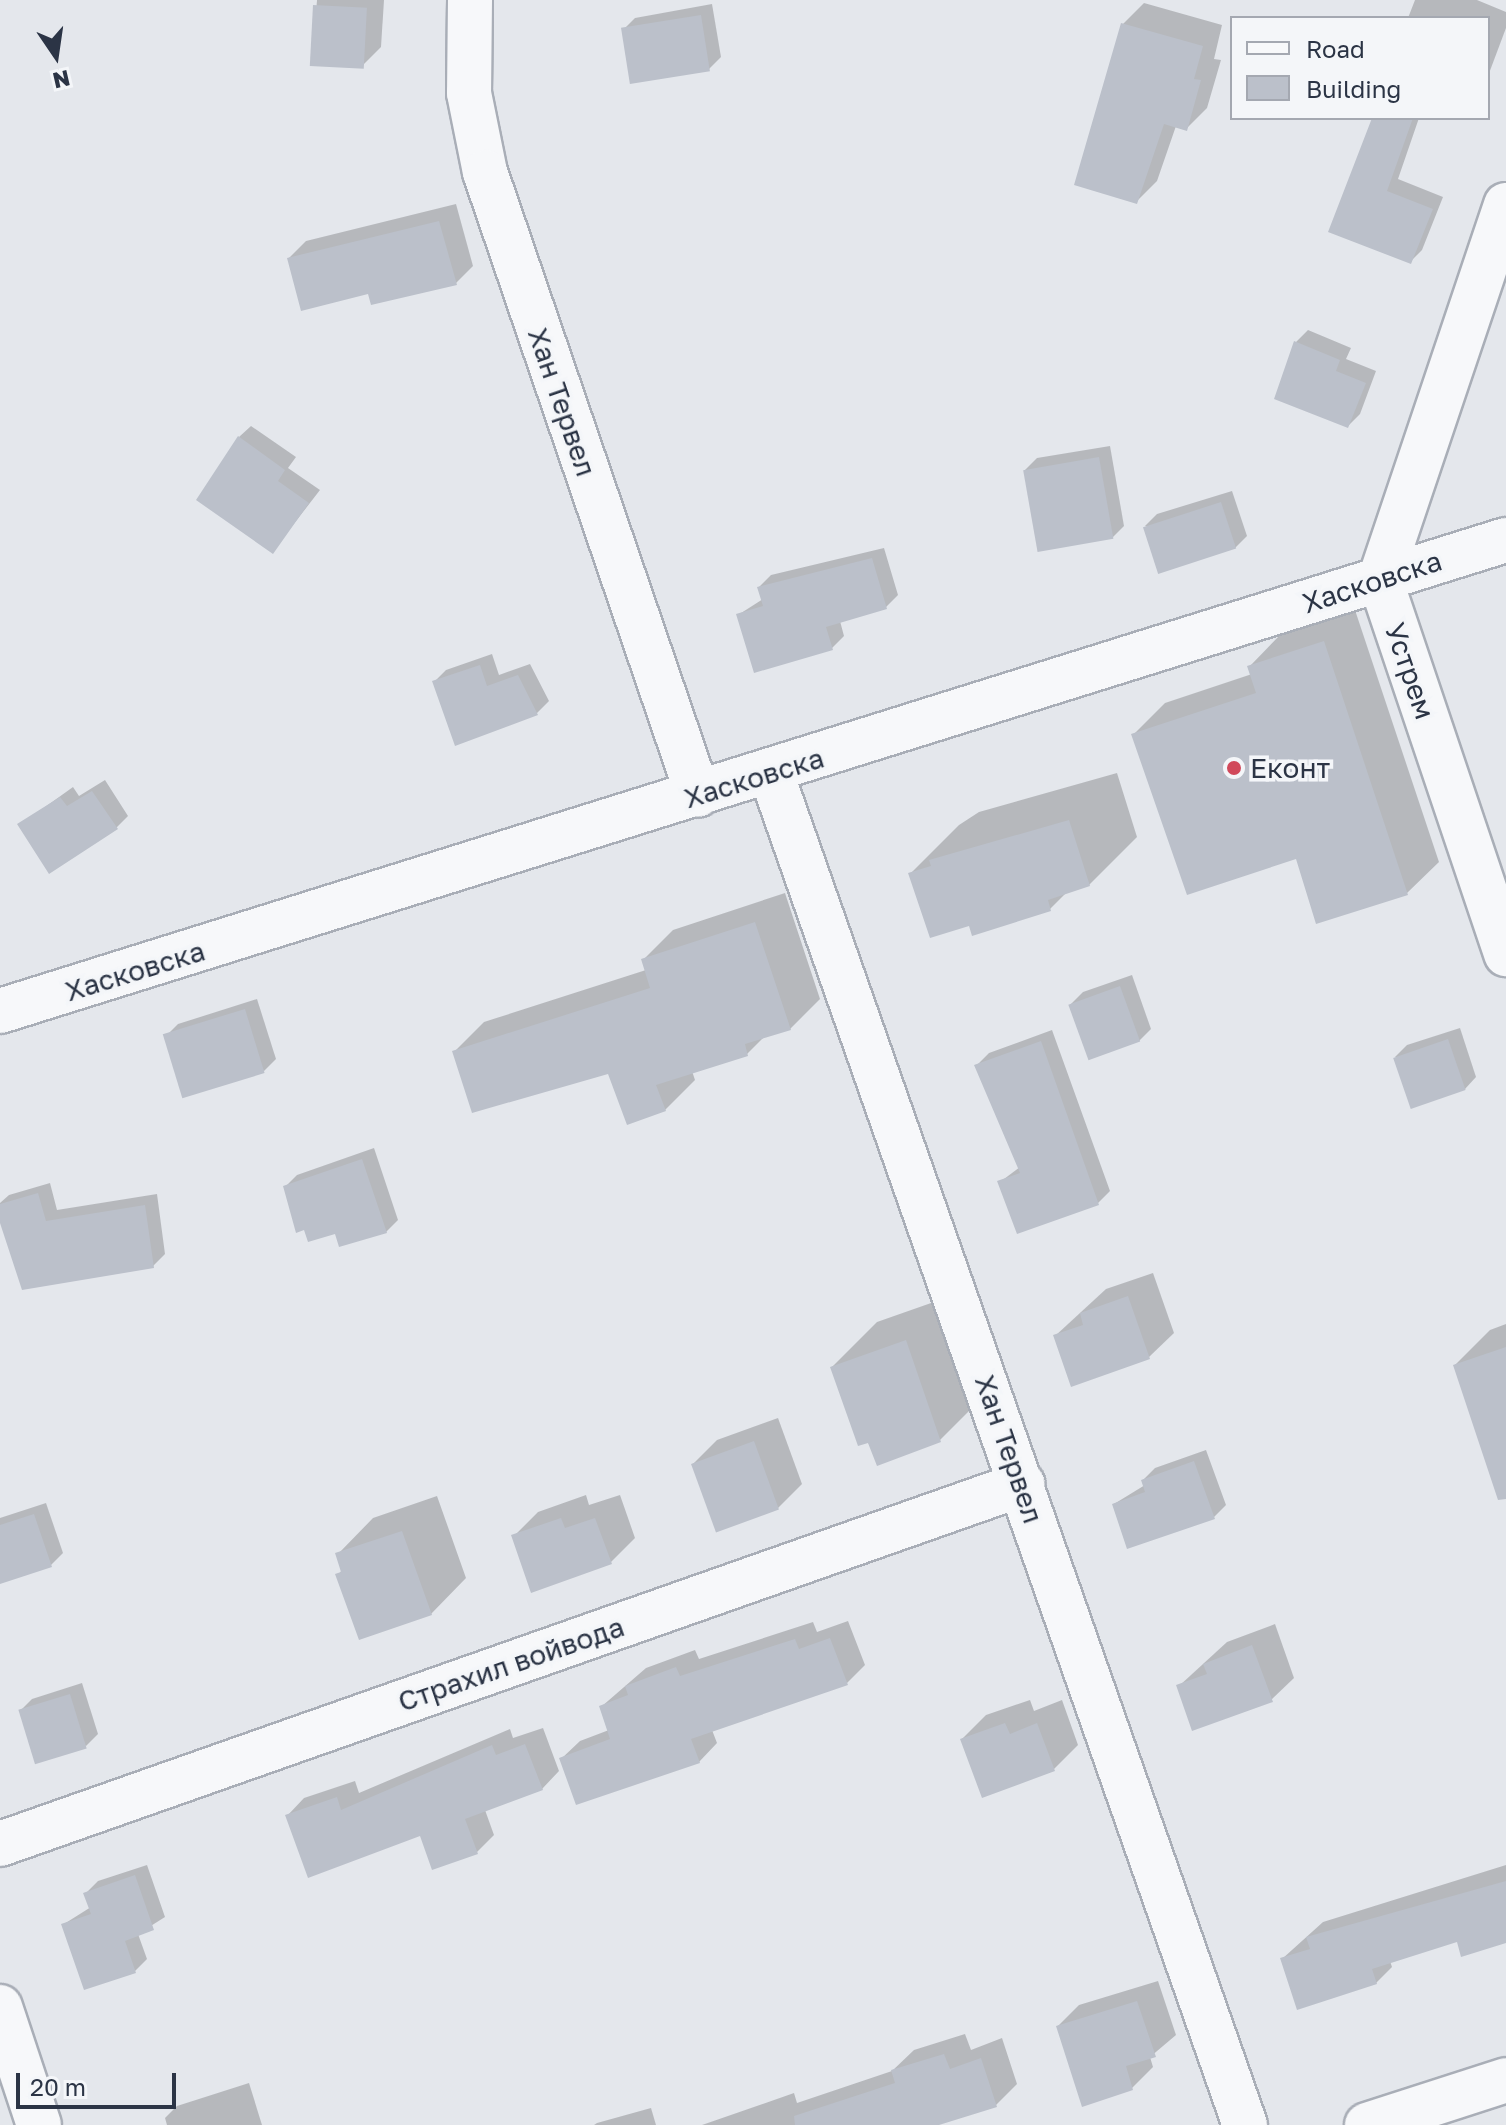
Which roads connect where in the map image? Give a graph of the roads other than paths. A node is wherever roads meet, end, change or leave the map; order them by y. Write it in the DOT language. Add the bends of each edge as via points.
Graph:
graph roads {
  1 [pos="470,0"];
  2 [pos="1506,205"];
  3 [pos="1506,540"];
  4 [pos="1380,579"];
  5 [pos="771,773"];
  6 [pos="698,795"];
  7 [pos="1506,954"];
  8 [pos="0,1011"];
  9 [pos="1022,1484"];
  10 [pos="0,1844"];
  11 [pos="0,2007"];
  12 [pos="1506,2080"];
  13 [pos="39,2125"];
  14 [pos="1245,2125"];
  15 [pos="1367,2125"];
  1 -- 6 [label="street, Хан Тервел" via="469,93 485,172"];
  2 -- 4 [label="street"];
  3 -- 4 [label="street, Хасковска"];
  4 -- 5 [label="street, Хасковска"];
  4 -- 7 [label="street, Устрем"];
  5 -- 6 [label="street, Хасковска"];
  5 -- 9 [label="street, Хан Тервел"];
  6 -- 8 [label="street, Хасковска"];
  9 -- 10 [label="street, Страхил войвода"];
  9 -- 14 [label="street, Хан Тервел"];
  11 -- 13 [label="street"];
  12 -- 15 [label="street"];
}
